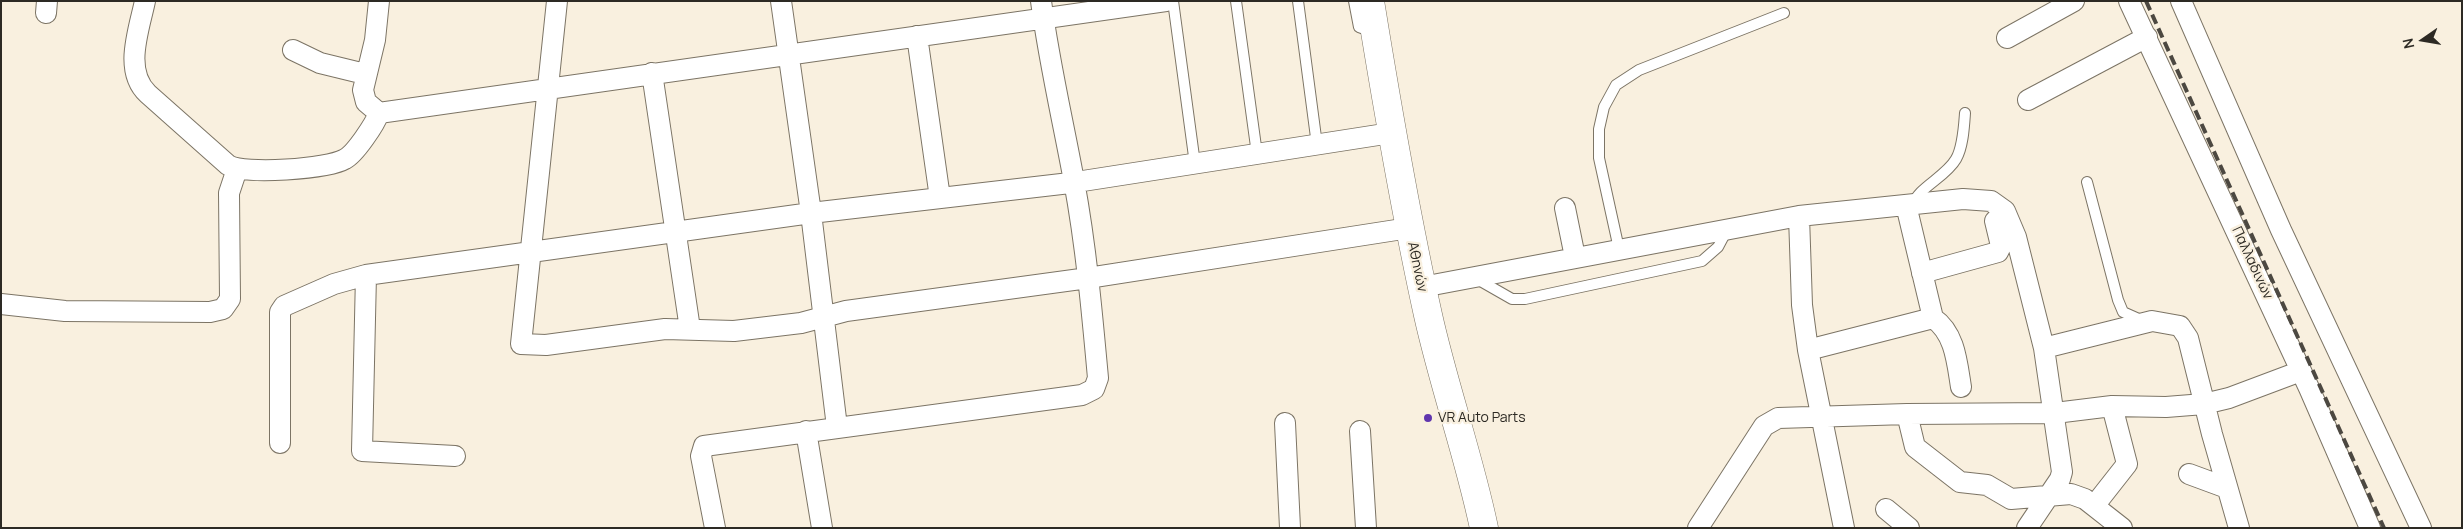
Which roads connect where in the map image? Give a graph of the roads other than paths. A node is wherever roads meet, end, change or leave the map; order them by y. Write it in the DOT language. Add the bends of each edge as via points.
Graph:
graph roads {
  1 [pos="145,1"];
  2 [pos="379,1"];
  3 [pos="557,1"];
  4 [pos="781,1"];
  5 [pos="1166,1"];
  6 [pos="1173,1"];
  7 [pos="1236,1"];
  8 [pos="1298,1"];
  9 [pos="1354,1"];
  10 [pos="1370,1"];
  11 [pos="2074,1"];
  12 [pos="2129,1"];
  13 [pos="2182,1"];
  14 [pos="1042,10"];
  15 [pos="1784,13"];
  16 [pos="1375,33"];
  17 [pos="917,36"];
  18 [pos="2147,37"];
  19 [pos="2007,38"];
  20 [pos="293,50"];
  21 [pos="788,54"];
  22 [pos="652,73"];
  23 [pos="365,74"];
  24 [pos="549,88"];
  25 [pos="2028,100"];
  26 [pos="379,113"];
  27 [pos="1965,113"];
  28 [pos="1391,133"];
  29 [pos="1317,145"];
  30 [pos="1257,154"];
  31 [pos="1195,164"];
  32 [pos="237,169"];
  33 [pos="2087,182"];
  34 [pos="1074,183"];
  35 [pos="940,198"];
  36 [pos="1910,205"];
  37 [pos="1565,208"];
  38 [pos="811,213"];
  39 [pos="1799,216"];
  40 [pos="1995,221"];
  41 [pos="1409,228"];
  42 [pos="1727,229"];
  43 [pos="676,233"];
  44 [pos="1618,249"];
  45 [pos="531,254"];
  46 [pos="1574,257"];
  47 [pos="1922,273"];
  48 [pos="366,276"];
  49 [pos="1474,277"];
  50 [pos="1088,278"];
  51 [pos="1422,287"];
  52 [pos="1,304"];
  53 [pos="822,317"];
  54 [pos="1933,318"];
  55 [pos="2146,322"];
  56 [pos="690,329"];
  57 [pos="2044,348"];
  58 [pos="1808,350"];
  59 [pos="2301,371"];
  60 [pos="1961,387"];
  61 [pos="2204,404"];
  62 [pos="2112,406"];
  63 [pos="2055,413"];
  64 [pos="1907,414"];
  65 [pos="1820,416"];
  66 [pos="1284,423"];
  67 [pos="838,427"];
  68 [pos="806,431"];
  69 [pos="1360,431"];
  70 [pos="280,443"];
  71 [pos="454,456"];
  72 [pos="2189,474"];
  73 [pos="2227,488"];
  74 [pos="2049,494"];
  75 [pos="2094,506"];
  76 [pos="1886,509"];
  77 [pos="1478,526"];
  78 [pos="715,528"];
  79 [pos="822,528"];
  80 [pos="1290,528"];
  81 [pos="1366,528"];
  82 [pos="1698,528"];
  83 [pos="1844,528"];
  84 [pos="1909,528"];
  85 [pos="2027,528"];
  86 [pos="2122,528"];
  87 [pos="2239,528"];
  88 [pos="2370,528"];
  89 [pos="2421,528"];
  1 -- 32 [label="street" via="135,58 138,83"];
  2 -- 23 [label="street" via="375,40"];
  3 -- 24 [label="street"];
  4 -- 21 [label="street"];
  5 -- 14 [label="street"];
  6 -- 31 [label="lane"];
  7 -- 30 [label="lane"];
  8 -- 29 [label="lane"];
  9 -- 16 [label="lane" via="1359,28"];
  10 -- 16 [label="main road, Αθηνών"];
  11 -- 19 [label="street"];
  12 -- 18 [label="street, Παλλαδινών"];
  13 -- 89 [label="street" via="2301,275"];
  14 -- 17 [label="street"];
  14 -- 34 [label="street"];
  15 -- 44 [label="lane" via="1640,70 1616,85 1604,107 1600,158"];
  16 -- 28 [label="main road, Αθηνών"];
  17 -- 21 [label="street"];
  17 -- 35 [label="street"];
  18 -- 25 [label="street"];
  18 -- 59 [label="street, Παλλαδινών"];
  20 -- 23 [label="street" via="320,63"];
  21 -- 22 [label="street"];
  21 -- 38 [label="street"];
  22 -- 24 [label="street"];
  22 -- 43 [label="street"];
  23 -- 26 [label="street" via="364,98"];
  24 -- 26 [label="street"];
  24 -- 45 [label="street"];
  26 -- 32 [label="street" via="352,153 342,161 297,168"];
  27 -- 36 [label="lane" via="1956,159 1940,179 1919,192"];
  28 -- 29 [label="street"];
  28 -- 41 [label="main road, Αθηνών"];
  29 -- 30 [label="street"];
  30 -- 31 [label="street"];
  31 -- 34 [label="street"];
  32 -- 52 [label="street" via="229,193 231,297 225,309 210,312 65,311"];
  33 -- 55 [label="lane" via="2123,312"];
  34 -- 35 [label="street"];
  34 -- 50 [label="street"];
  35 -- 38 [label="street"];
  36 -- 39 [label="street"];
  36 -- 47 [label="street"];
  36 -- 57 [label="street" via="1963,199 1991,201 2005,211 2016,237"];
  37 -- 46 [label="street"];
  38 -- 43 [label="street"];
  38 -- 53 [label="street"];
  39 -- 42 [label="street"];
  39 -- 58 [label="street" via="1802,305"];
  40 -- 47 [label="street" via="2001,246 1998,252"];
  41 -- 50 [label="street"];
  41 -- 51 [label="main road, Αθηνών"];
  42 -- 44 [label="street"];
  42 -- 49 [label="lane" via="1718,247 1702,261 1525,299 1512,299"];
  43 -- 45 [label="street"];
  43 -- 56 [label="street"];
  44 -- 46 [label="street"];
  45 -- 48 [label="street"];
  45 -- 56 [label="street" via="521,344 546,345 665,329"];
  46 -- 49 [label="street"];
  47 -- 54 [label="street"];
  48 -- 70 [label="street" via="334,284 284,306 280,312"];
  48 -- 71 [label="street" via="362,451"];
  49 -- 51 [label="street"];
  50 -- 53 [label="street" via="846,310"];
  50 -- 67 [label="street" via="1098,378 1094,389 1082,395"];
  51 -- 77 [label="main road, Αθηνών"];
  53 -- 56 [label="street" via="801,323 734,331"];
  53 -- 67 [label="street"];
  54 -- 58 [label="street"];
  54 -- 60 [label="street" via="1943,324 1954,349"];
  55 -- 57 [label="street"];
  55 -- 61 [label="street" via="2164,322 2183,329"];
  57 -- 63 [label="street"];
  58 -- 65 [label="street"];
  59 -- 61 [label="street"];
  59 -- 88 [label="street, Παλλαδινών"];
  61 -- 62 [label="street"];
  61 -- 73 [label="street"];
  62 -- 63 [label="street"];
  62 -- 75 [label="street" via="2128,464"];
  63 -- 64 [label="street"];
  63 -- 74 [label="street" via="2062,472"];
  64 -- 65 [label="street"];
  64 -- 74 [label="street" via="1915,447 1960,482 1987,485 2011,499"];
  65 -- 82 [label="street" via="1778,418 1767,423"];
  65 -- 83 [label="street"];
  66 -- 80 [label="street"];
  67 -- 68 [label="street"];
  68 -- 78 [label="street" via="704,446 701,456"];
  68 -- 79 [label="street"];
  69 -- 81 [label="street"];
  72 -- 73 [label="street"];
  73 -- 87 [label="street"];
  74 -- 75 [label="street" via="2071,494"];
  74 -- 85 [label="street"];
  75 -- 86 [label="street"];
  76 -- 84 [label="street"];
}
